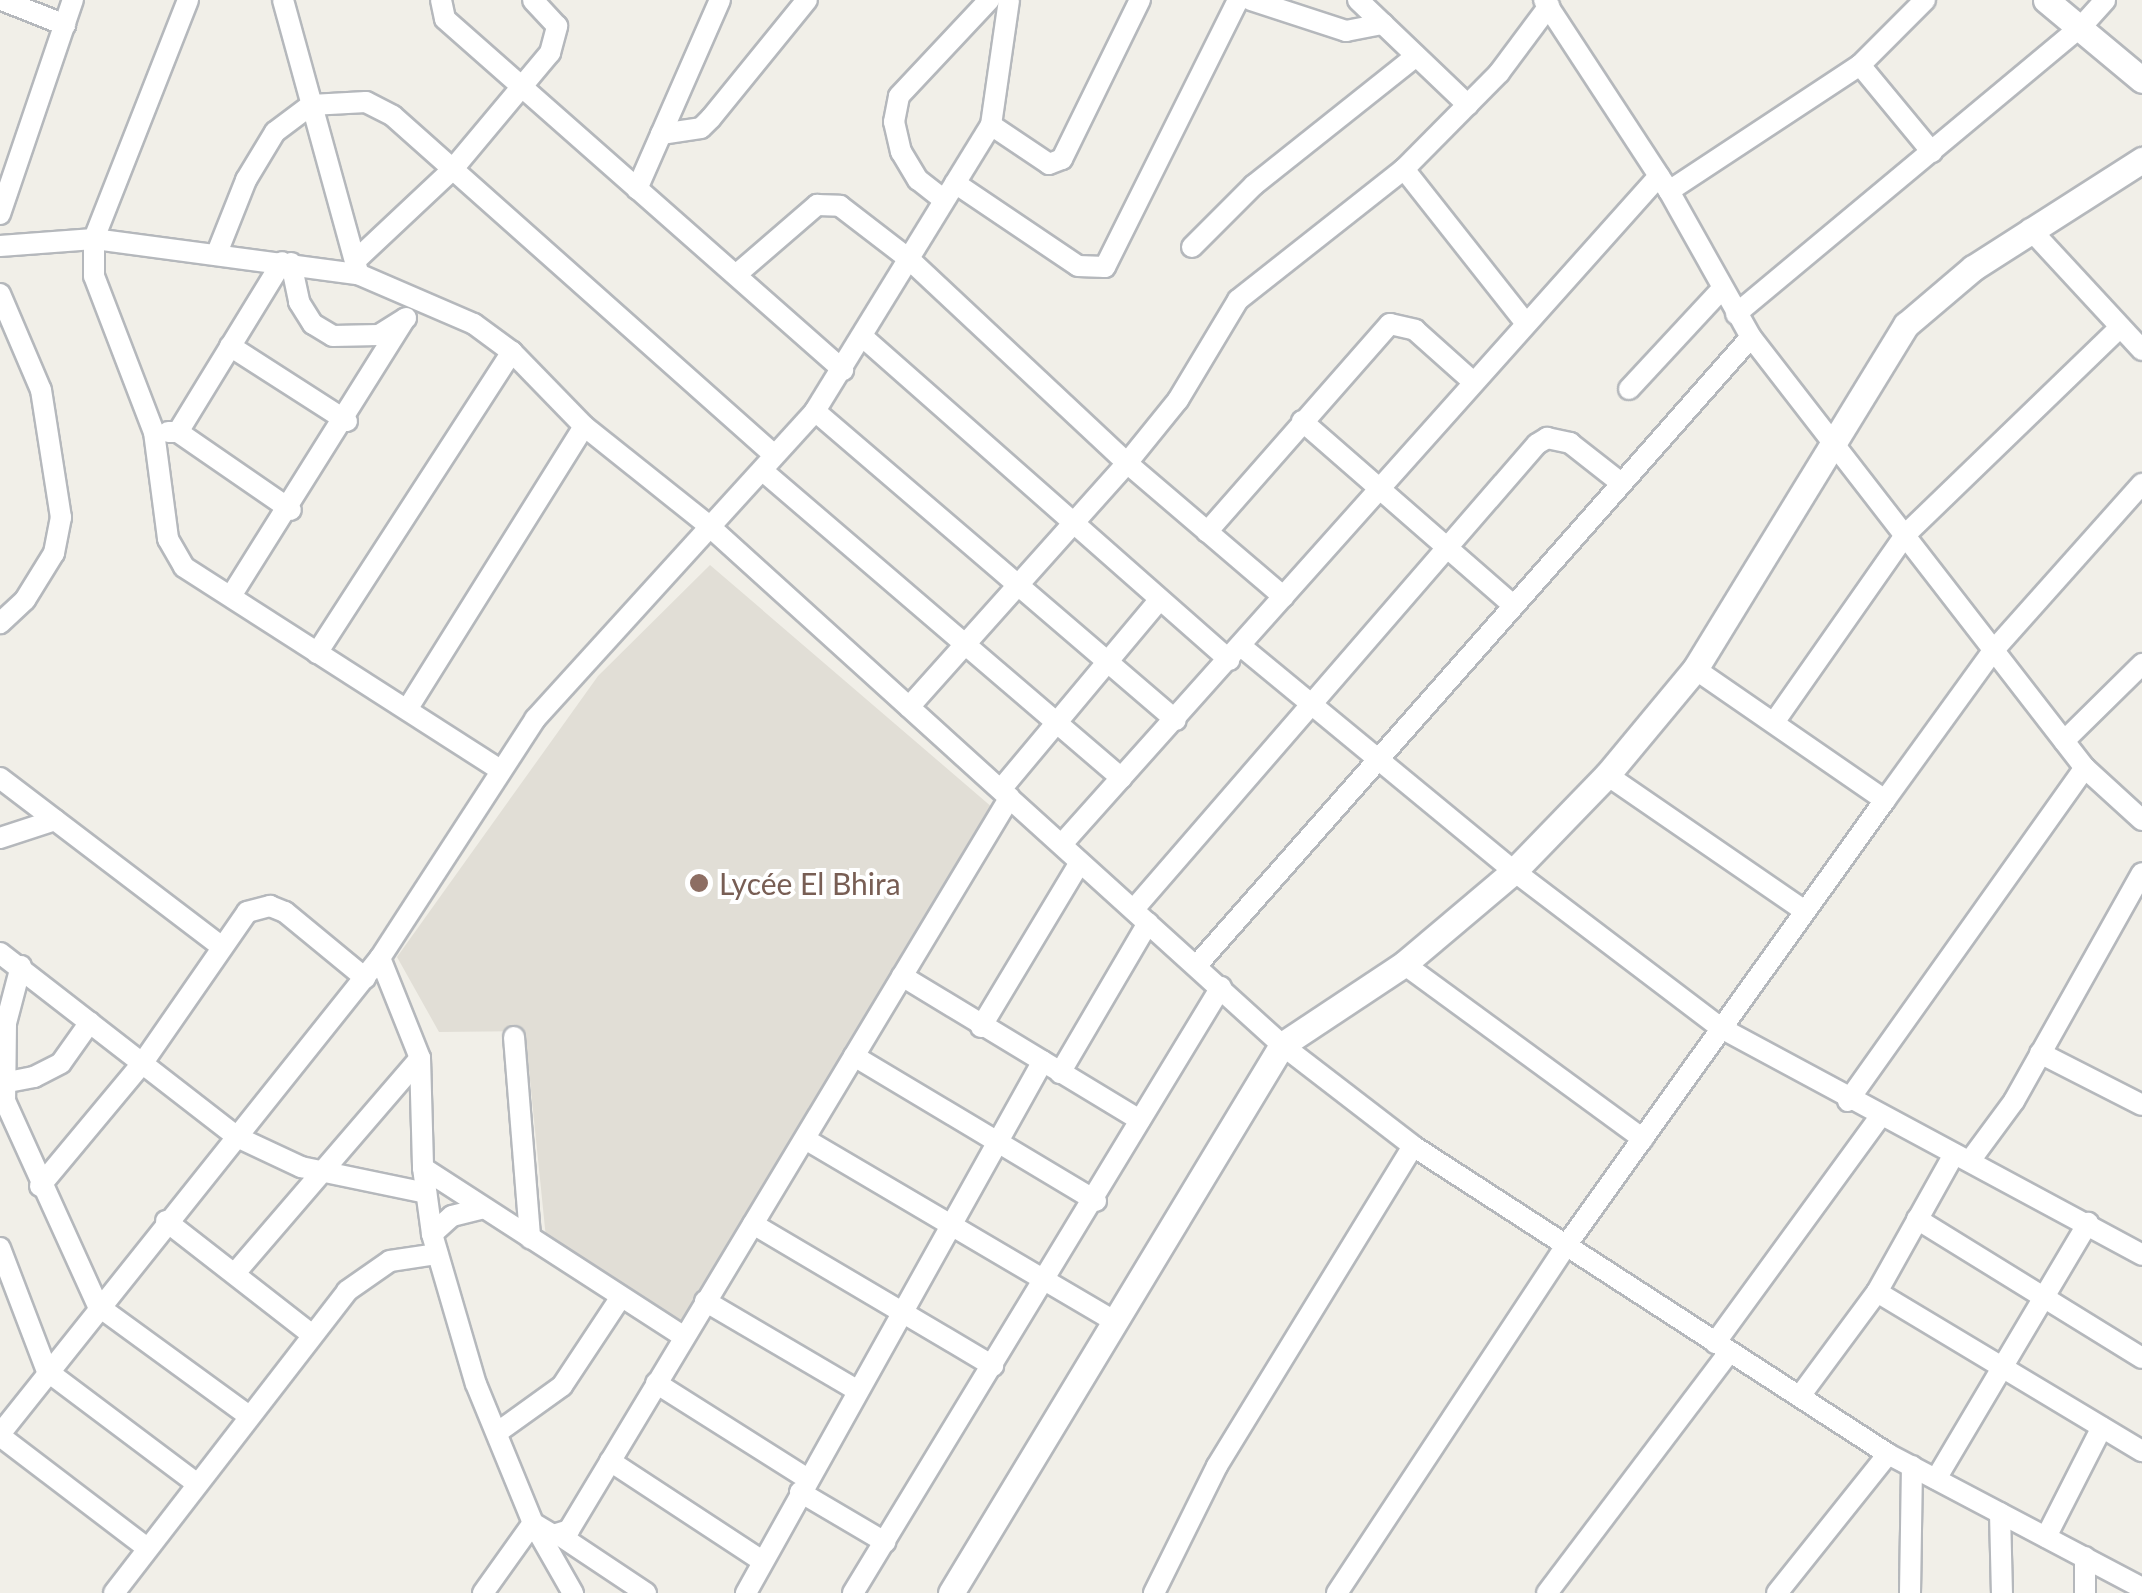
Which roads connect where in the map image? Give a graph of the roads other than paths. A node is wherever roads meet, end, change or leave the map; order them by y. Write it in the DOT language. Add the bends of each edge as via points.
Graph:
graph roads {
  1 [pos="2,0"];
  2 [pos="73,0"];
  3 [pos="188,0"];
  4 [pos="282,0"];
  5 [pos="441,0"];
  6 [pos="534,0"];
  7 [pos="720,0"];
  8 [pos="807,0"];
  9 [pos="988,0"];
  10 [pos="1008,0"];
  11 [pos="1140,0"];
  12 [pos="1238,0"];
  13 [pos="1250,0"];
  14 [pos="1358,0"];
  15 [pos="1925,0"];
  16 [pos="2046,0"];
  17 [pos="2105,0"];
  18 [pos="1546,3"];
  19 [pos="1383,24"];
  20 [pos="65,25"];
  21 [pos="2081,27"];
  22 [pos="1416,56"];
  23 [pos="1860,66"];
  24 [pos="2142,80"];
  25 [pos="522,86"];
  26 [pos="310,106"];
  27 [pos="1468,106"];
  28 [pos="991,125"];
  29 [pos="661,134"];
  30 [pos="1932,152"];
  31 [pos="2142,160"];
  32 [pos="1404,169"];
  33 [pos="452,170"];
  34 [pos="1664,184"];
  35 [pos="637,189"];
  36 [pos="949,191"];
  37 [pos="0,214"];
  38 [pos="2030,229"];
  39 [pos="94,239"];
  40 [pos="0,246"];
  41 [pos="1192,247"];
  42 [pos="217,253"];
  43 [pos="910,260"];
  44 [pos="286,263"];
  45 [pos="357,268"];
  46 [pos="737,274"];
  47 [pos="1722,289"];
  48 [pos="0,294"];
  49 [pos="418,295"];
  50 [pos="1736,314"];
  51 [pos="406,319"];
  52 [pos="1524,322"];
  53 [pos="2118,329"];
  54 [pos="7,334"];
  55 [pos="1751,337"];
  56 [pos="864,338"];
  57 [pos="230,346"];
  58 [pos="2142,350"];
  59 [pos="512,352"];
  60 [pos="844,370"];
  61 [pos="1472,381"];
  62 [pos="1629,389"];
  63 [pos="815,411"];
  64 [pos="347,420"];
  65 [pos="1302,421"];
  66 [pos="584,426"];
  67 [pos="154,432"];
  68 [pos="178,432"];
  69 [pos="1833,444"];
  70 [pos="1127,462"];
  71 [pos="768,463"];
  72 [pos="1621,483"];
  73 [pos="2142,484"];
  74 [pos="1380,490"];
  75 [pos="291,510"];
  76 [pos="1073,522"];
  77 [pos="708,524"];
  78 [pos="1207,532"];
  79 [pos="1906,534"];
  80 [pos="1445,547"];
  81 [pos="1019,585"];
  82 [pos="232,596"];
  83 [pos="1284,597"];
  84 [pos="1159,600"];
  85 [pos="1514,606"];
  86 [pos="0,624"];
  87 [pos="960,643"];
  88 [pos="1993,651"];
  89 [pos="317,653"];
  90 [pos="1236,653"];
  91 [pos="1110,664"];
  92 [pos="2142,664"];
  93 [pos="1695,669"];
  94 [pos="1312,706"];
  95 [pos="908,707"];
  96 [pos="408,708"];
  97 [pos="1176,720"];
  98 [pos="1775,721"];
  99 [pos="1057,726"];
  100 [pos="2064,742"];
  101 [pos="1380,762"];
  102 [pos="2084,768"];
  103 [pos="498,769"];
  104 [pos="1607,775"];
  105 [pos="0,778"];
  106 [pos="1121,778"];
  107 [pos="1006,793"];
  108 [pos="1885,800"];
  109 [pos="55,820"];
  110 [pos="2142,820"];
  111 [pos="0,838"];
  112 [pos="1062,844"];
  113 [pos="1080,862"];
  114 [pos="1514,871"];
  115 [pos="2142,873"];
  116 [pos="1805,910"];
  117 [pos="1141,916"];
  118 [pos="222,947"];
  119 [pos="0,952"];
  120 [pos="380,958"];
  121 [pos="1404,964"];
  122 [pos="1197,965"];
  123 [pos="20,966"];
  124 [pos="902,976"];
  125 [pos="365,978"];
  126 [pos="1221,987"];
  127 [pos="90,1022"];
  128 [pos="981,1027"];
  129 [pos="1721,1028"];
  130 [pos="514,1036"];
  131 [pos="1282,1045"];
  132 [pos="2040,1053"];
  133 [pos="854,1056"];
  134 [pos="420,1058"];
  135 [pos="144,1061"];
  136 [pos="1051,1067"];
  137 [pos="3,1083"];
  138 [pos="1848,1102"];
  139 [pos="2142,1105"];
  140 [pos="1880,1118"];
  141 [pos="1140,1120"];
  142 [pos="237,1137"];
  143 [pos="805,1139"];
  144 [pos="1643,1139"];
  145 [pos="993,1142"];
  146 [pos="1413,1146"];
  147 [pos="1963,1156"];
  148 [pos="423,1168"];
  149 [pos="324,1170"];
  150 [pos="40,1186"];
  151 [pos="426,1192"];
  152 [pos="1096,1200"];
  153 [pos="483,1208"];
  154 [pos="1917,1218"];
  155 [pos="166,1221"];
  156 [pos="2088,1223"];
  157 [pos="753,1224"];
  158 [pos="948,1225"];
  159 [pos="530,1238"];
  160 [pos="435,1244"];
  161 [pos="1565,1247"];
  162 [pos="0,1248"];
  163 [pos="2142,1255"];
  164 [pos="236,1272"];
  165 [pos="1048,1279"];
  166 [pos="1877,1292"];
  167 [pos="621,1297"];
  168 [pos="2046,1299"];
  169 [pos="705,1301"];
  170 [pos="98,1306"];
  171 [pos="902,1314"];
  172 [pos="1114,1320"];
  173 [pos="311,1334"];
  174 [pos="684,1337"];
  175 [pos="1722,1347"];
  176 [pos="2142,1358"];
  177 [pos="993,1366"];
  178 [pos="2006,1369"];
  179 [pos="48,1371"];
  180 [pos="656,1382"];
  181 [pos="858,1390"];
  182 [pos="1800,1396"];
  183 [pos="249,1416"];
  184 [pos="2102,1427"];
  185 [pos="498,1432"];
  186 [pos="0,1435"];
  187 [pos="2142,1451"];
  188 [pos="1888,1454"];
  189 [pos="610,1461"];
  190 [pos="1912,1466"];
  191 [pos="1936,1479"];
  192 [pos="196,1483"];
  193 [pos="803,1485"];
  194 [pos="2000,1514"];
  195 [pos="533,1522"];
  196 [pos="562,1537"];
  197 [pos="2046,1537"];
  198 [pos="885,1542"];
  199 [pos="147,1548"];
  200 [pos="2084,1557"];
  201 [pos="762,1561"];
  202 [pos="2142,1588"];
  203 [pos="114,1593"];
  204 [pos="483,1593"];
  205 [pos="573,1593"];
  206 [pos="646,1593"];
  207 [pos="746,1593"];
  208 [pos="853,1593"];
  209 [pos="951,1593"];
  210 [pos="1154,1593"];
  211 [pos="1337,1593"];
  212 [pos="1546,1593"];
  213 [pos="1777,1593"];
  214 [pos="1910,1593"];
  215 [pos="2002,1593"];
  216 [pos="2085,1593"];
  1 -- 20 [label="street"];
  2 -- 20 [label="street"];
  3 -- 39 [label="street"];
  4 -- 26 [label="street"];
  5 -- 25 [label="street" via="445,19"];
  6 -- 25 [label="street" via="551,16 558,39"];
  7 -- 29 [label="street"];
  8 -- 29 [label="street" via="701,128"];
  9 -- 36 [label="street" via="900,96 894,122 900,152 918,180"];
  10 -- 28 [label="street"];
  11 -- 28 [label="street" via="1062,159 1049,164"];
  12 -- 36 [label="street" via="1106,268 1078,266"];
  13 -- 19 [label="street" via="1346,31"];
  14 -- 19 [label="street"];
  15 -- 23 [label="street"];
  16 -- 21 [label="street"];
  17 -- 21 [label="street"];
  18 -- 27 [label="street"];
  18 -- 34 [label="street"];
  19 -- 22 [label="street"];
  20 -- 37 [label="street"];
  21 -- 24 [label="street"];
  21 -- 30 [label="street"];
  22 -- 27 [label="street"];
  22 -- 41 [label="street" via="1254,185"];
  23 -- 30 [label="street"];
  23 -- 34 [label="street"];
  25 -- 33 [label="street"];
  25 -- 35 [label="street"];
  26 -- 33 [label="street" via="366,102 393,116"];
  26 -- 42 [label="street" via="275,132 246,180"];
  26 -- 45 [label="street"];
  27 -- 32 [label="street"];
  28 -- 36 [label="street"];
  29 -- 35 [label="street"];
  30 -- 50 [label="street"];
  31 -- 38 [label="street"];
  32 -- 52 [label="street"];
  32 -- 70 [label="street" via="1238,300 1178,400"];
  33 -- 45 [label="street"];
  33 -- 71 [label="street"];
  34 -- 47 [label="street"];
  34 -- 52 [label="street"];
  35 -- 46 [label="street"];
  36 -- 43 [label="street"];
  38 -- 53 [label="street"];
  38 -- 69 [label="street" via="1891,341"];
  39 -- 40 [label="street"];
  39 -- 42 [label="street"];
  39 -- 67 [label="street" via="94,276"];
  42 -- 44 [label="street"];
  43 -- 46 [label="street" via="840,206 822,203"];
  43 -- 56 [label="street"];
  43 -- 70 [label="street"];
  44 -- 45 [label="street"];
  44 -- 51 [label="street" via="299,302 333,336 380,334"];
  44 -- 57 [label="street"];
  45 -- 49 [label="street"];
  46 -- 60 [label="street"];
  47 -- 50 [label="street"];
  47 -- 62 [label="street"];
  48 -- 54 [label="street"];
  49 -- 51 [label="street"];
  49 -- 59 [label="street"];
  50 -- 55 [label="street"];
  51 -- 64 [label="street"];
  52 -- 61 [label="street"];
  53 -- 58 [label="street"];
  53 -- 79 [label="street"];
  54 -- 86 [label="street" via="48,419 62,517 54,553 25,600"];
  55 -- 69 [label="street"];
  55 -- 72 [label="street"];
  56 -- 60 [label="street"];
  56 -- 76 [label="street"];
  57 -- 64 [label="street"];
  57 -- 68 [label="street"];
  59 -- 66 [label="street"];
  59 -- 89 [label="street"];
  60 -- 63 [label="street"];
  61 -- 65 [label="street" via="1416,330 1395,321"];
  61 -- 74 [label="street"];
  63 -- 71 [label="street"];
  63 -- 81 [label="street"];
  64 -- 75 [label="street"];
  65 -- 74 [label="street"];
  65 -- 78 [label="street"];
  66 -- 77 [label="street"];
  66 -- 96 [label="street"];
  67 -- 68 [label="street"];
  67 -- 82 [label="street" via="164,526 176,556"];
  68 -- 75 [label="street"];
  69 -- 79 [label="street"];
  69 -- 93 [label="street"];
  70 -- 76 [label="street"];
  70 -- 78 [label="street"];
  71 -- 77 [label="street"];
  71 -- 87 [label="street"];
  72 -- 80 [label="street" via="1570,443 1547,438"];
  72 -- 85 [label="street"];
  73 -- 88 [label="street"];
  74 -- 80 [label="street"];
  74 -- 83 [label="street"];
  75 -- 82 [label="street"];
  76 -- 81 [label="street"];
  76 -- 84 [label="street"];
  77 -- 95 [label="street"];
  77 -- 103 [label="street" via="590,651"];
  78 -- 83 [label="street"];
  79 -- 88 [label="street"];
  79 -- 98 [label="street"];
  80 -- 85 [label="street"];
  80 -- 94 [label="street"];
  81 -- 87 [label="street"];
  81 -- 91 [label="street"];
  82 -- 89 [label="street"];
  83 -- 90 [label="street"];
  84 -- 90 [label="street"];
  84 -- 91 [label="street"];
  85 -- 101 [label="street"];
  87 -- 95 [label="street"];
  87 -- 99 [label="street"];
  88 -- 100 [label="street"];
  88 -- 108 [label="street"];
  89 -- 96 [label="street"];
  90 -- 94 [label="street"];
  90 -- 97 [label="street"];
  91 -- 97 [label="street"];
  91 -- 99 [label="street"];
  92 -- 100 [label="street"];
  93 -- 98 [label="street"];
  93 -- 104 [label="street"];
  94 -- 101 [label="street"];
  94 -- 117 [label="street"];
  95 -- 107 [label="street"];
  96 -- 103 [label="street"];
  97 -- 106 [label="street"];
  98 -- 108 [label="street"];
  99 -- 106 [label="street"];
  99 -- 107 [label="street"];
  100 -- 102 [label="street"];
  101 -- 114 [label="street"];
  101 -- 122 [label="street"];
  102 -- 110 [label="street"];
  102 -- 138 [label="street"];
  103 -- 120 [label="street"];
  104 -- 114 [label="street"];
  104 -- 116 [label="street"];
  105 -- 109 [label="street"];
  106 -- 112 [label="street"];
  107 -- 112 [label="street"];
  107 -- 124 [label="street"];
  108 -- 116 [label="street"];
  109 -- 111 [label="street"];
  109 -- 118 [label="street"];
  112 -- 113 [label="street"];
  113 -- 117 [label="street"];
  113 -- 128 [label="street"];
  114 -- 121 [label="street"];
  114 -- 129 [label="street"];
  115 -- 132 [label="street"];
  116 -- 129 [label="street"];
  117 -- 122 [label="street"];
  117 -- 136 [label="street"];
  118 -- 125 [label="street" via="247,912 270,906"];
  118 -- 135 [label="street"];
  119 -- 123 [label="street"];
  120 -- 125 [label="street"];
  120 -- 134 [label="street"];
  121 -- 131 [label="street"];
  121 -- 144 [label="street"];
  122 -- 126 [label="street"];
  123 -- 127 [label="street"];
  123 -- 137 [label="street" via="6,1024"];
  124 -- 128 [label="street"];
  124 -- 133 [label="street"];
  125 -- 142 [label="street"];
  126 -- 131 [label="street"];
  126 -- 141 [label="street"];
  127 -- 135 [label="street"];
  127 -- 137 [label="street" via="61,1062 34,1078"];
  128 -- 136 [label="street"];
  129 -- 138 [label="street"];
  129 -- 144 [label="street"];
  130 -- 159 [label="street"];
  131 -- 146 [label="street"];
  131 -- 172 [label="street"];
  132 -- 139 [label="street"];
  132 -- 147 [label="street"];
  133 -- 143 [label="street"];
  133 -- 145 [label="street"];
  134 -- 148 [label="street"];
  134 -- 149 [label="street"];
  135 -- 142 [label="street"];
  135 -- 150 [label="street"];
  136 -- 141 [label="street"];
  136 -- 145 [label="street"];
  137 -- 150 [label="street"];
  138 -- 140 [label="street"];
  140 -- 147 [label="street"];
  140 -- 175 [label="street"];
  141 -- 152 [label="street"];
  142 -- 149 [label="street"];
  142 -- 155 [label="street"];
  143 -- 157 [label="street"];
  143 -- 158 [label="street"];
  144 -- 161 [label="street"];
  145 -- 152 [label="street"];
  145 -- 158 [label="street"];
  146 -- 161 [label="street"];
  146 -- 210 [label="street" via="1217,1466"];
  147 -- 154 [label="street"];
  147 -- 156 [label="street"];
  148 -- 151 [label="street"];
  148 -- 153 [label="street"];
  149 -- 151 [label="street"];
  149 -- 164 [label="street"];
  150 -- 170 [label="street"];
  151 -- 160 [label="street"];
  152 -- 165 [label="street"];
  153 -- 159 [label="street"];
  153 -- 160 [label="street" via="452,1216"];
  154 -- 166 [label="street"];
  154 -- 168 [label="street"];
  155 -- 164 [label="street"];
  155 -- 170 [label="street"];
  156 -- 163 [label="street"];
  156 -- 168 [label="street"];
  157 -- 169 [label="street"];
  157 -- 171 [label="street"];
  158 -- 165 [label="street"];
  158 -- 171 [label="street"];
  159 -- 167 [label="street"];
  160 -- 173 [label="street" via="360,1278"];
  160 -- 185 [label="street"];
  161 -- 175 [label="street"];
  161 -- 211 [label="street"];
  162 -- 179 [label="street"];
  164 -- 173 [label="street"];
  165 -- 172 [label="street"];
  165 -- 177 [label="street"];
  166 -- 178 [label="street"];
  166 -- 182 [label="street"];
  167 -- 174 [label="street"];
  167 -- 185 [label="street" via="562,1386"];
  168 -- 176 [label="street"];
  168 -- 178 [label="street"];
  169 -- 174 [label="street"];
  169 -- 181 [label="street"];
  170 -- 179 [label="street"];
  170 -- 183 [label="street"];
  171 -- 177 [label="street"];
  171 -- 181 [label="street"];
  172 -- 209 [label="street"];
  173 -- 183 [label="street"];
  174 -- 180 [label="street"];
  175 -- 182 [label="street"];
  175 -- 212 [label="street"];
  177 -- 198 [label="street"];
  178 -- 184 [label="street"];
  178 -- 191 [label="street"];
  179 -- 186 [label="street"];
  179 -- 192 [label="street"];
  180 -- 189 [label="street"];
  180 -- 193 [label="street"];
  181 -- 193 [label="street"];
  182 -- 188 [label="street"];
  183 -- 192 [label="street"];
  184 -- 187 [label="street"];
  184 -- 197 [label="street"];
  185 -- 195 [label="street"];
  186 -- 199 [label="street"];
  188 -- 190 [label="street"];
  188 -- 213 [label="street"];
  189 -- 196 [label="street"];
  189 -- 201 [label="street"];
  190 -- 191 [label="street"];
  190 -- 214 [label="street"];
  191 -- 194 [label="street"];
  192 -- 199 [label="street"];
  193 -- 198 [label="street"];
  193 -- 201 [label="street"];
  194 -- 197 [label="street"];
  194 -- 215 [label="street"];
  195 -- 196 [label="street"];
  195 -- 204 [label="street"];
  195 -- 205 [label="street"];
  196 -- 206 [label="street"];
  197 -- 200 [label="street"];
  198 -- 208 [label="street"];
  199 -- 203 [label="street"];
  200 -- 202 [label="street"];
  200 -- 216 [label="street"];
  201 -- 207 [label="street"];
}
